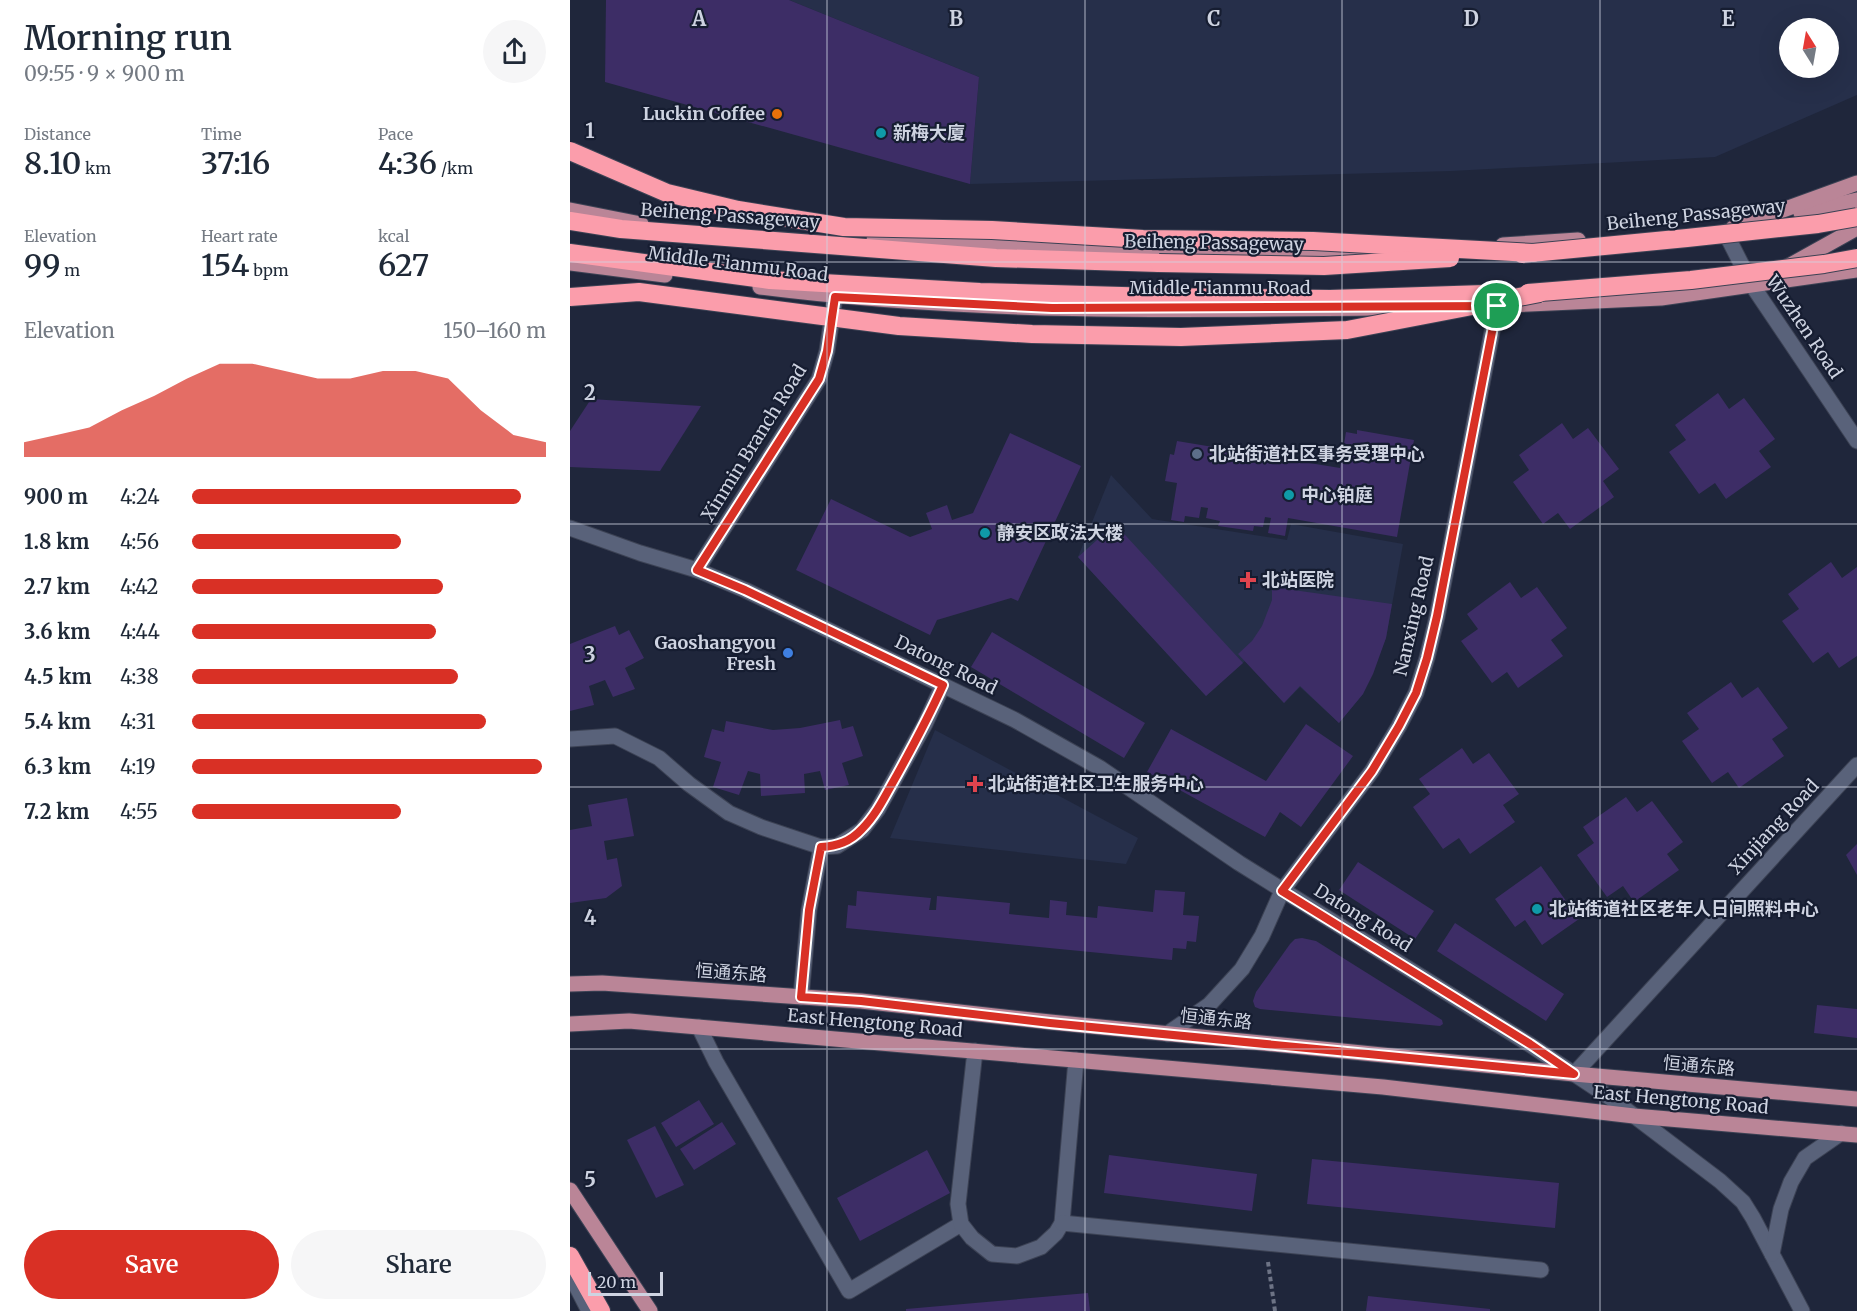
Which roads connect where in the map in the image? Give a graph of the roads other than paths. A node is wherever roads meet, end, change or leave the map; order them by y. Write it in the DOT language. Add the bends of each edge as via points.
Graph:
graph roads {
  1 [pos="570,151"];
  2 [pos="1857,183"];
  3 [pos="1857,200"];
  4 [pos="570,210"];
  5 [pos="1857,217"];
  6 [pos="570,221"];
  7 [pos="1857,228"];
  8 [pos="1725,231"];
  9 [pos="570,253"];
  10 [pos="1533,253"];
  11 [pos="1857,258"];
  12 [pos="570,263"];
  13 [pos="1857,270"];
  14 [pos="1752,285"];
  15 [pos="1540,293"];
  16 [pos="570,297"];
  17 [pos="835,297"];
  18 [pos="1497,306"];
  19 [pos="1857,441"];
  20 [pos="570,528"];
  21 [pos="697,570"];
  22 [pos="943,685"];
  23 [pos="570,739"];
  24 [pos="1857,765"];
  25 [pos="821,847"];
  26 [pos="1282,891"];
  27 [pos="570,984"];
  28 [pos="801,997"];
  29 [pos="570,1024"];
  30 [pos="699,1027"];
  31 [pos="1167,1034"];
  32 [pos="975,1051"];
  33 [pos="1076,1060"];
  34 [pos="1574,1074"];
  35 [pos="1857,1100"];
  36 [pos="1634,1116"];
  37 [pos="1841,1133"];
  38 [pos="1857,1135"];
  39 [pos="570,1190"];
  40 [pos="1062,1223"];
  41 [pos="961,1224"];
  42 [pos="1772,1254"];
  43 [pos="570,1256"];
  44 [pos="1541,1270"];
  45 [pos="570,1274"];
  46 [pos="590,1311"];
  47 [pos="601,1311"];
  48 [pos="650,1311"];
  49 [pos="1802,1311"];
  1 -- 10 [label="highway, bridge" via="667,193 738,210 844,227 1143,239 1313,241"];
  2 -- 8 [label="main road, Middle Tianmu Road"];
  3 -- 8 [label="main road"];
  4 -- 8 [label="main road, Middle Tianmu Road" via="696,234 1237,253 1351,254"];
  5 -- 10 [label="highway, Beiheng Passageway, bridge"];
  6 -- 10 [label="highway, Beiheng Passageway, bridge" via="621,229 1008,259 1324,266"];
  7 -- 14 [label="main road, Middle Tianmu Road"];
  8 -- 14 [label="street, Wuzhen Road"];
  9 -- 15 [label="highway, bridge" via="770,280 980,292 1330,299"];
  11 -- 15 [label="highway, bridge" via="1691,280"];
  12 -- 17 [label="main road, Middle Tianmu Road"];
  13 -- 14 [label="main road"];
  14 -- 18 [label="main road, Middle Tianmu Road" via="1661,298"];
  14 -- 19 [label="street, Wuzhen Road"];
  15 -- 16 [label="highway, bridge" via="1347,330 1180,337 899,326 639,292"];
  17 -- 18 [label="main road, Middle Tianmu Road" via="1052,308"];
  17 -- 21 [label="street, Xinmin Branch Road" via="819,379"];
  18 -- 26 [label="street, Nanxing Road" via="1437,616 1416,693 1372,771"];
  20 -- 21 [label="street, Datong Road"];
  21 -- 22 [label="street, Datong Road"];
  22 -- 25 [label="street" via="878,809 862,830 850,838 837,846"];
  22 -- 26 [label="street, Datong Road" via="1100,768"];
  23 -- 25 [label="street" via="615,736 636,745 659,758 729,813"];
  24 -- 34 [label="street, Xinjiang Road"];
  25 -- 28 [label="street" via="809,910"];
  26 -- 31 [label="street, Nanxing Road" via="1242,969 1209,1005"];
  26 -- 34 [label="street, Datong Road"];
  27 -- 28 [label="main road, 恒通东路"];
  28 -- 31 [label="main road, 恒通东路"];
  29 -- 30 [label="main road, East Hengtong Road" via="629,1021"];
  30 -- 32 [label="main road, East Hengtong Road"];
  30 -- 41 [label="street" via="849,1291"];
  31 -- 34 [label="main road, 恒通东路"];
  32 -- 33 [label="main road, East Hengtong Road"];
  32 -- 41 [label="street" via="958,1204"];
  33 -- 36 [label="main road, East Hengtong Road" via="1383,1087"];
  33 -- 40 [label="street"];
  34 -- 35 [label="main road, 恒通东路"];
  34 -- 36 [label="street, Datong Road"];
  36 -- 37 [label="main road, East Hengtong Road"];
  36 -- 42 [label="street, Datong Road" via="1736,1195"];
  37 -- 38 [label="main road, East Hengtong Road"];
  37 -- 42 [label="street" via="1805,1158 1791,1182"];
  39 -- 48 [label="main road"];
  40 -- 41 [label="street" via="1041,1246 1017,1256 992,1254"];
  40 -- 44 [label="street"];
  42 -- 49 [label="street, Datong Road"];
  43 -- 47 [label="highway"];
  45 -- 46 [label="street"];
}
